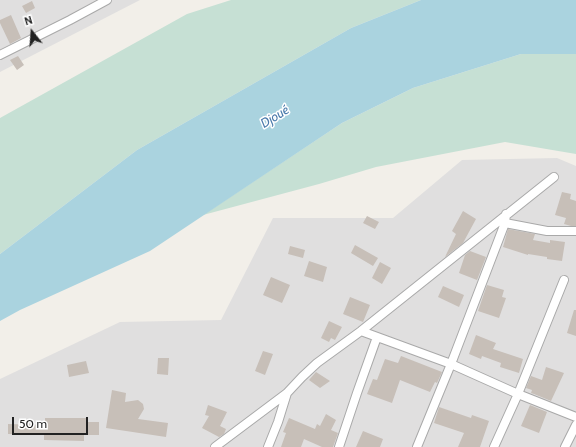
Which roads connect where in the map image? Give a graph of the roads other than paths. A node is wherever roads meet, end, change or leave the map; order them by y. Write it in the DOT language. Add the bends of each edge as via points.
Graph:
graph roads {
  1 [pos="107,0"];
  2 [pos="0,55"];
  3 [pos="554,177"];
  4 [pos="506,219"];
  5 [pos="576,231"];
  6 [pos="564,280"];
  7 [pos="361,331"];
  8 [pos="377,337"];
  9 [pos="451,364"];
  10 [pos="287,393"];
  11 [pos="518,394"];
  12 [pos="576,417"];
  13 [pos="576,425"];
  14 [pos="215,447"];
  15 [pos="268,447"];
  16 [pos="340,447"];
  17 [pos="417,447"];
  18 [pos="494,447"];
  19 [pos="565,447"];
  1 -- 2 [label="street"];
  3 -- 4 [label="street"];
  4 -- 5 [label="street" via="547,231"];
  4 -- 7 [label="street"];
  4 -- 9 [label="street"];
  6 -- 11 [label="street"];
  7 -- 8 [label="street"];
  7 -- 10 [label="street" via="317,362"];
  8 -- 9 [label="street"];
  8 -- 16 [label="street"];
  9 -- 11 [label="street"];
  9 -- 17 [label="street"];
  10 -- 14 [label="street"];
  10 -- 15 [label="street"];
  11 -- 12 [label="street"];
  11 -- 18 [label="street"];
  13 -- 19 [label="street"];
}
